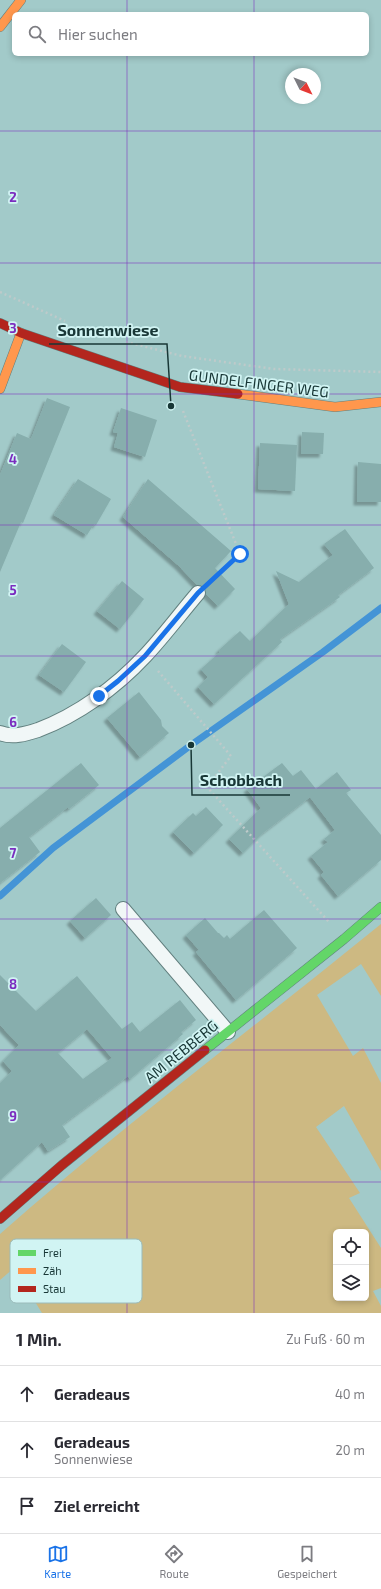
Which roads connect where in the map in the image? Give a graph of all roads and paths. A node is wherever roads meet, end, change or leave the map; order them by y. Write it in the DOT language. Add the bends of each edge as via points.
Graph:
graph roads {
  1 [pos="21,0"];
  2 [pos="0,27"];
  3 [pos="0,292"];
  4 [pos="66,322"];
  5 [pos="0,323"];
  6 [pos="21,333"];
  7 [pos="123,341"];
  8 [pos="381,372"];
  9 [pos="180,387"];
  10 [pos="0,389"];
  11 [pos="381,402"];
  12 [pos="198,593"];
  13 [pos="145,656"];
  14 [pos="0,733"];
  15 [pos="381,907"];
  16 [pos="123,909"];
  17 [pos="344,939"];
  18 [pos="228,1032"];
  19 [pos="0,1219"];
  1 -- 2 [label="street"];
  3 -- 4 [label="path"];
  5 -- 6 [label="street, GUNDELFINGER WEG"];
  6 -- 9 [label="street, GUNDELFINGER WEG"];
  6 -- 10 [label="street"];
  7 -- 8 [label="path, GUNDELFINGER WEG" via="182,356 274,369"];
  9 -- 11 [label="street, GUNDELFINGER WEG" via="335,407"];
  9 -- 12 [label="path" via="179,401 240,554"];
  12 -- 13 [label="lane"];
  13 -- 14 [label="lane" via="118,681 69,716 47,727 24,734"];
  13 -- 17 [label="path" via="231,756 207,787"];
  15 -- 17 [label="street, AM REBBERG"];
  16 -- 18 [label="lane"];
  17 -- 18 [label="street, AM REBBERG"];
  18 -- 19 [label="street, AM REBBERG" via="62,1165"];
}
